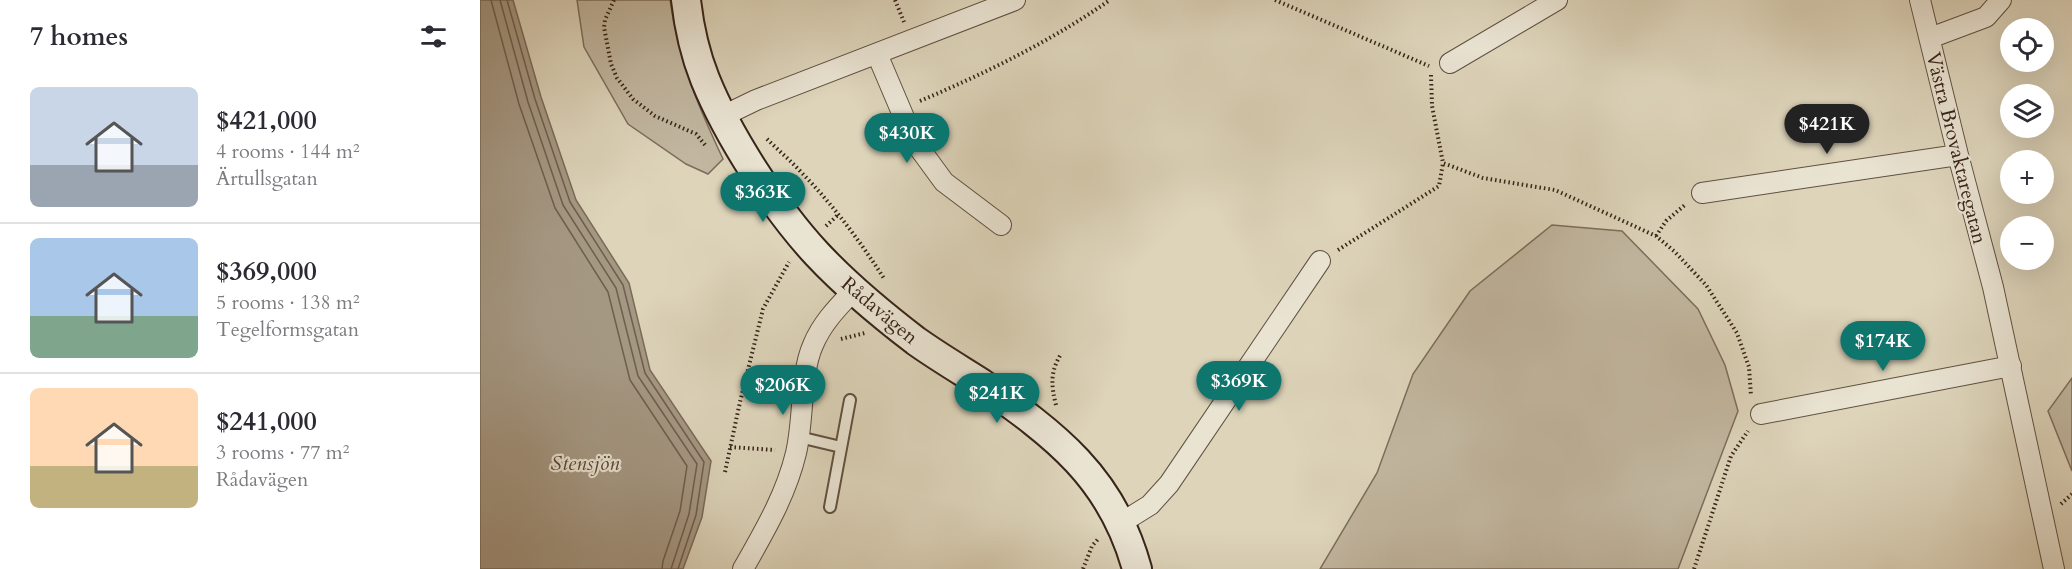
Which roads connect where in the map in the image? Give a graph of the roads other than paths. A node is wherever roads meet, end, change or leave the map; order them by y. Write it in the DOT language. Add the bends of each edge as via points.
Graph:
graph roads {
  1 [pos="686,0"];
  2 [pos="1015,0"];
  3 [pos="1557,0"];
  4 [pos="1920,0"];
  5 [pos="2001,0"];
  6 [pos="1930,38"];
  7 [pos="877,54"];
  8 [pos="1450,63"];
  9 [pos="734,110"];
  10 [pos="1958,154"];
  11 [pos="1702,193"];
  12 [pos="1001,225"];
  13 [pos="1320,261"];
  14 [pos="854,290"];
  15 [pos="2011,366"];
  16 [pos="850,400"];
  17 [pos="1761,414"];
  18 [pos="799,437"];
  19 [pos="842,447"];
  20 [pos="830,507"];
  21 [pos="1114,528"];
  22 [pos="743,569"];
  23 [pos="1137,569"];
  24 [pos="2054,569"];
  1 -- 9 [label="street, Rådavägen" via="689,26 705,80"];
  2 -- 7 [label="street"];
  3 -- 8 [label="street"];
  4 -- 6 [label="street, Västra Brovaktaregatan"];
  5 -- 6 [label="street" via="1986,17"];
  6 -- 10 [label="street, Västra Brovaktaregatan"];
  7 -- 9 [label="street"];
  7 -- 12 [label="street" via="914,141 944,182"];
  9 -- 14 [label="street, Rådavägen" via="749,161 763,184 807,242"];
  10 -- 11 [label="street"];
  10 -- 15 [label="street, Västra Brovaktaregatan"];
  13 -- 21 [label="street" via="1168,484 1150,505"];
  14 -- 18 [label="street" via="832,313 812,346"];
  14 -- 21 [label="street, Rådavägen" via="917,342 1050,434 1104,492"];
  15 -- 17 [label="street"];
  15 -- 24 [label="street, Västra Brovaktaregatan"];
  16 -- 19 [label="lane"];
  18 -- 19 [label="lane"];
  18 -- 22 [label="street" via="781,502"];
  19 -- 20 [label="lane"];
  21 -- 23 [label="street, Rådavägen"];
}
